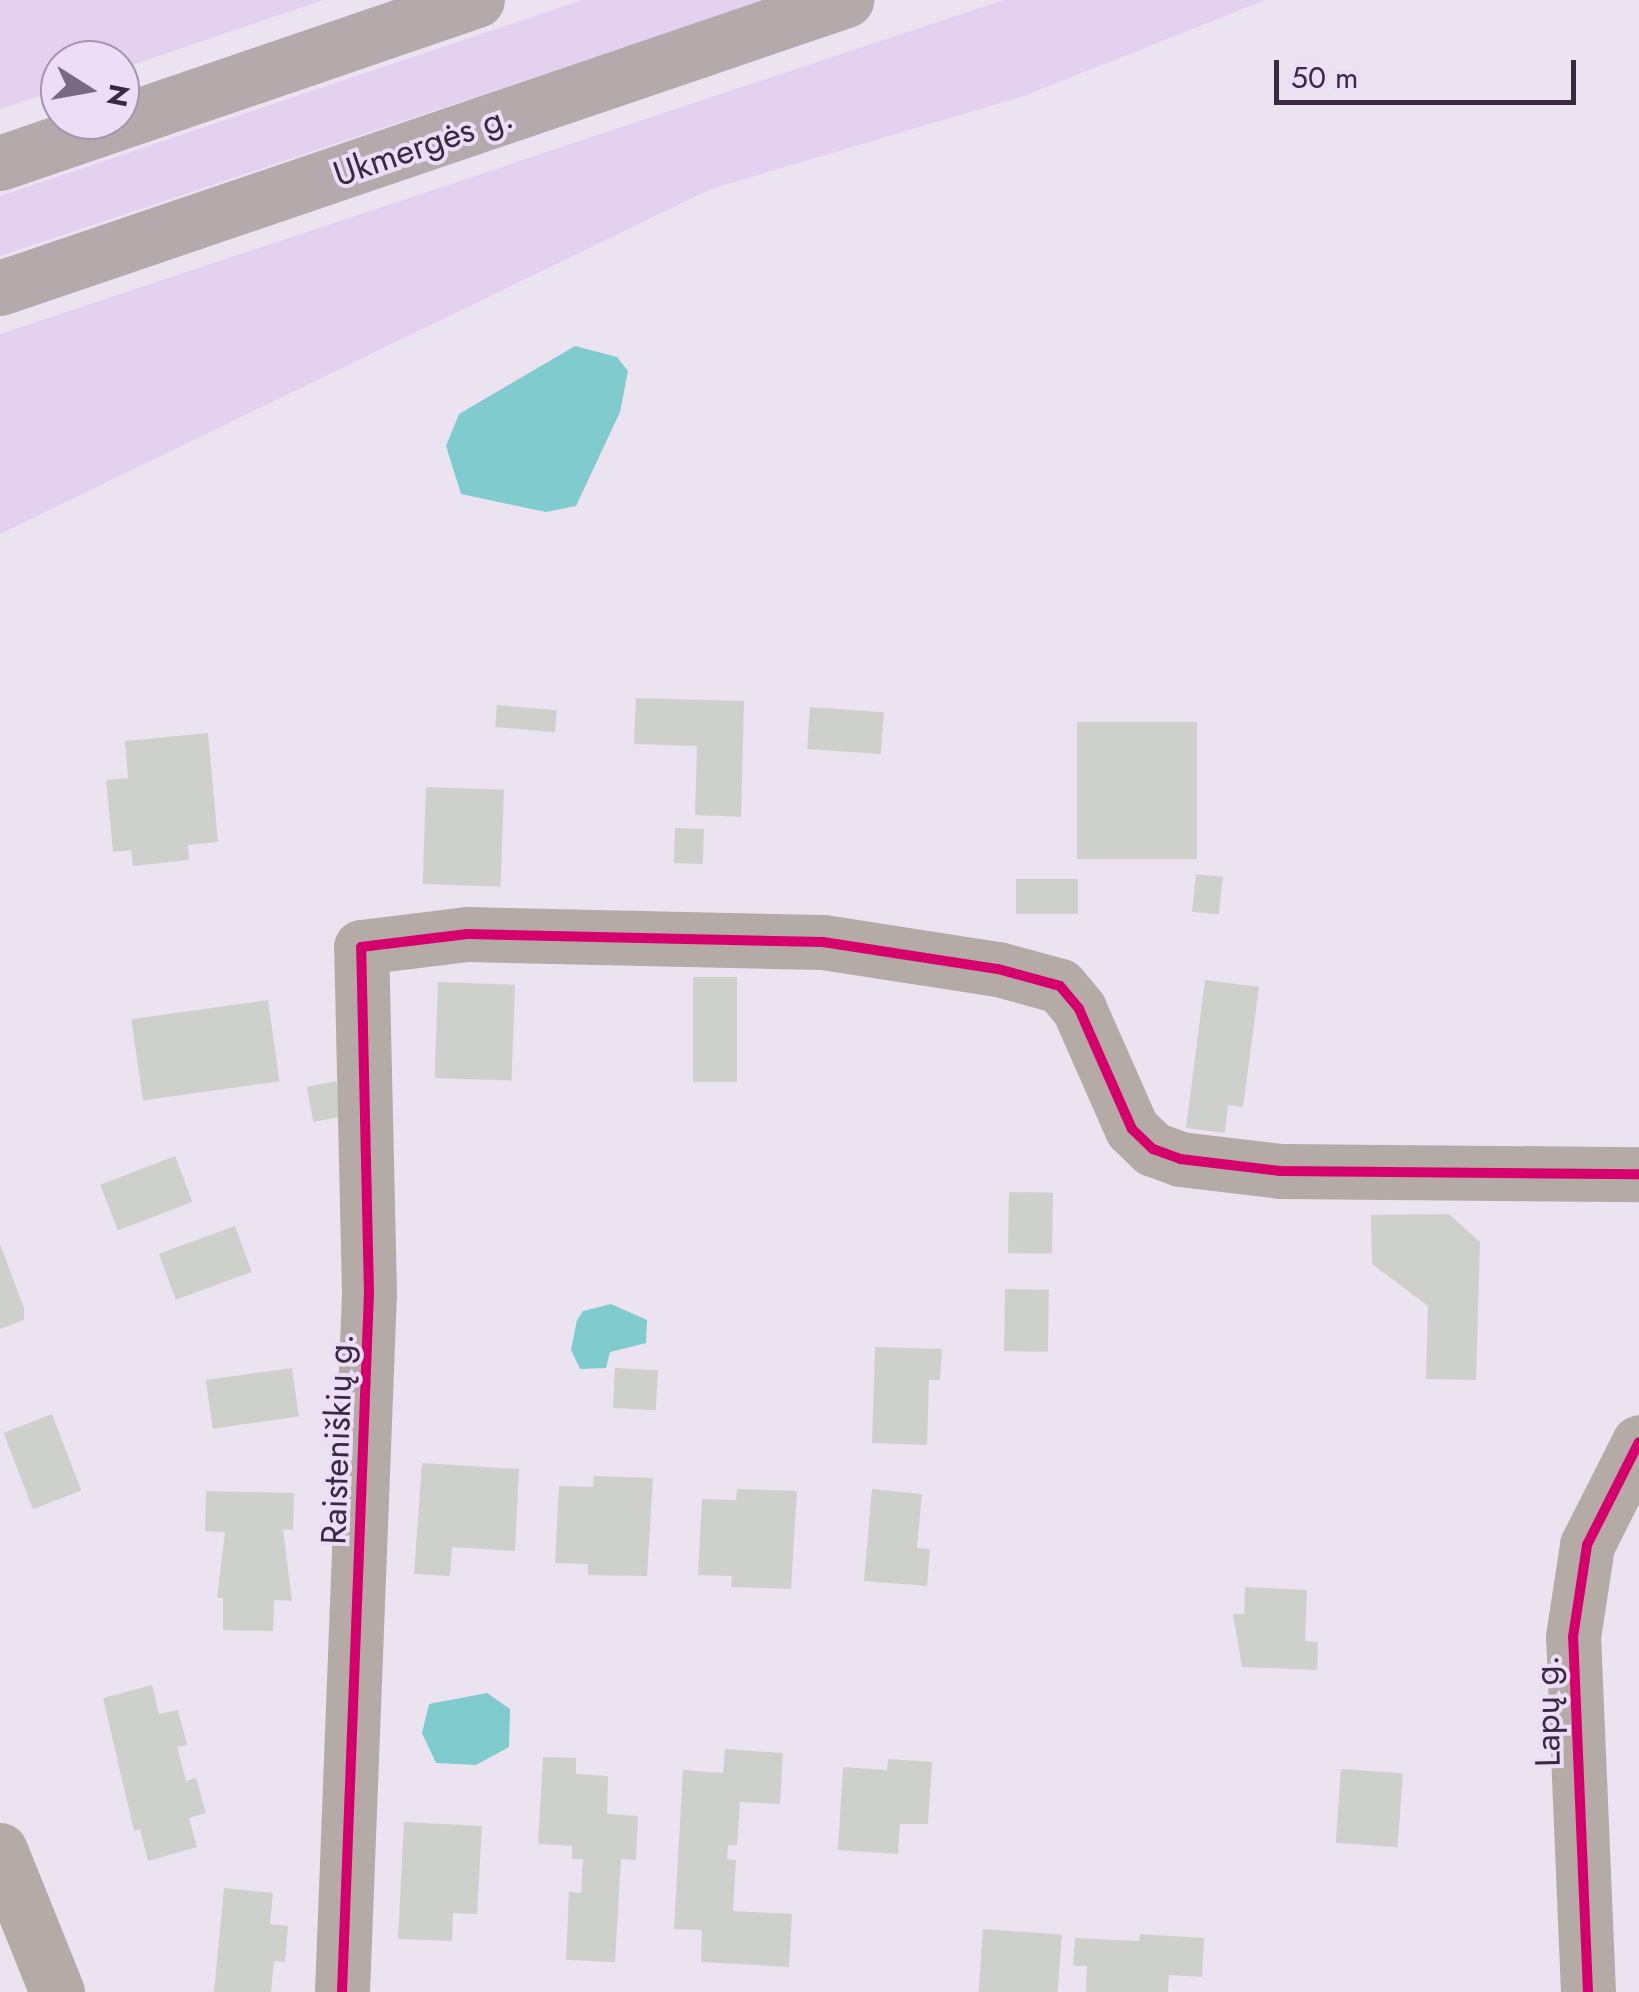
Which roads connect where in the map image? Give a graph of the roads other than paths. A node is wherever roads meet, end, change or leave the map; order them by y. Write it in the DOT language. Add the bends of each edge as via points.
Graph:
graph roads {
  1 [pos="476,0"];
  2 [pos="846,0"];
  3 [pos="0,164"];
  4 [pos="0,288"];
  5 [pos="1639,1174"];
  6 [pos="1639,1442"];
  7 [pos="0,1850"];
  8 [pos="57,1992"];
  9 [pos="342,1992"];
  10 [pos="1588,1992"];
  1 -- 3 [label="highway"];
  2 -- 4 [label="highway, Ukmergės g."];
  5 -- 9 [label="street, Raisteniškių g." via="1280,1171 1180,1158 1152,1148 1132,1129 1079,1009 1060,986 998,968 823,942 466,934 361,947 369,1293"];
  6 -- 10 [label="street, Lapų g." via="1587,1544 1574,1637"];
  7 -- 8 [label="street"];
}
